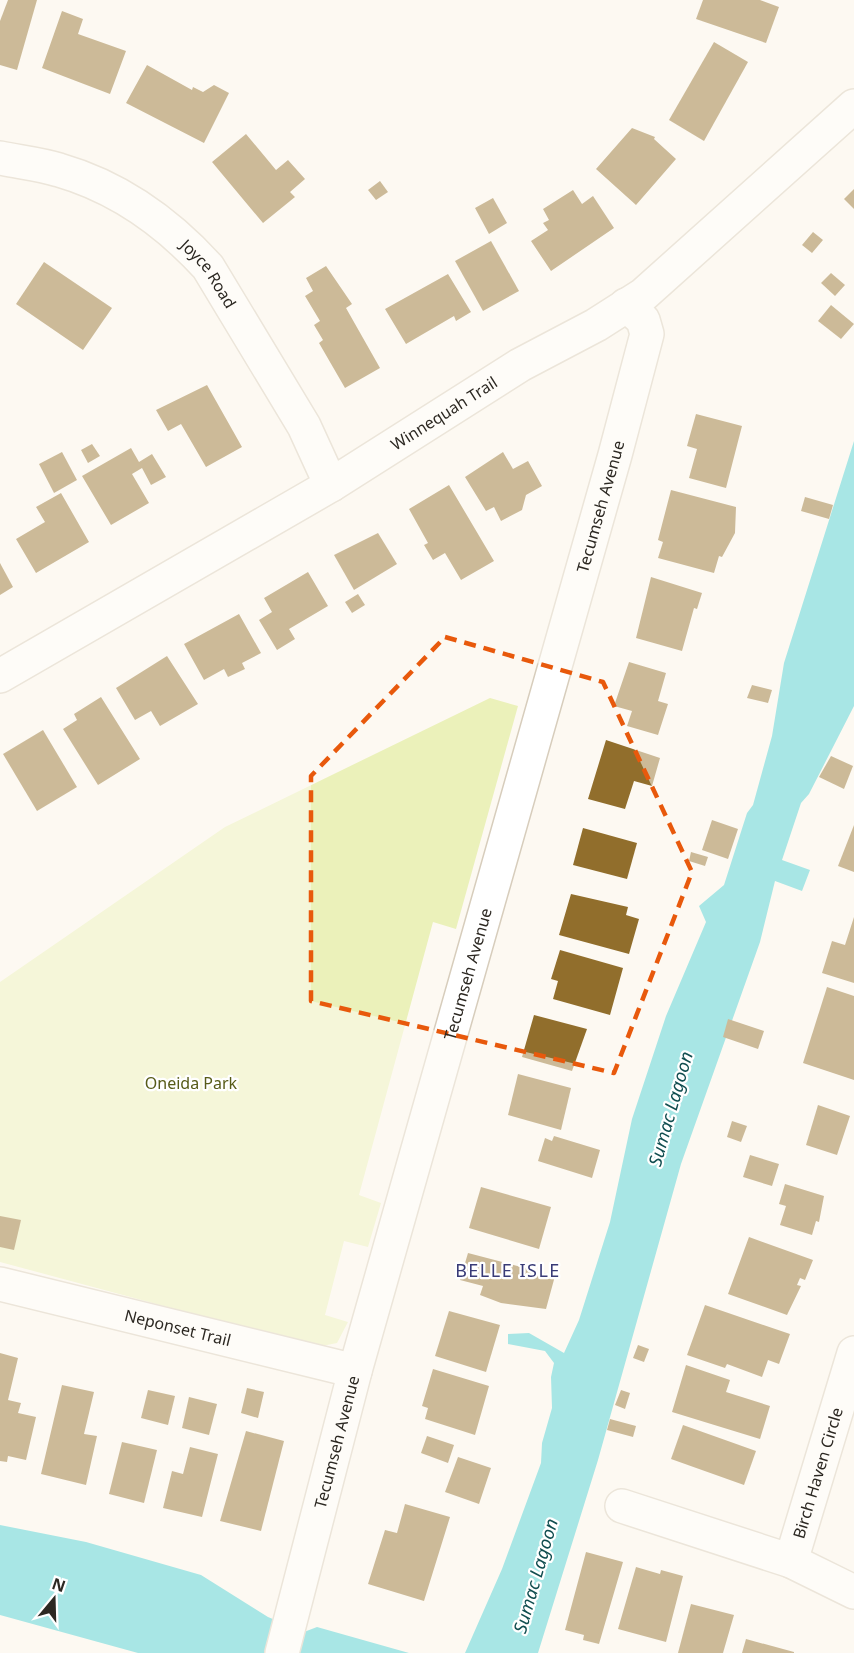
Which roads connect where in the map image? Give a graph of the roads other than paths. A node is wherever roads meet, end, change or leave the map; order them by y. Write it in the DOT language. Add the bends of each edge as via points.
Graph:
graph roads {
  1 [pos="854,106"];
  2 [pos="0,158"];
  3 [pos="626,305"];
  4 [pos="331,485"];
  5 [pos="0,676"];
  6 [pos="0,1284"];
  7 [pos="854,1353"];
  8 [pos="355,1371"];
  9 [pos="622,1506"];
  10 [pos="791,1561"];
  11 [pos="854,1592"];
  12 [pos="282,1653"];
  1 -- 3 [label="street, Winnequah Trail" via="643,295"];
  2 -- 4 [label="street, Joyce Road" via="60,170 128,199 191,249 208,267 304,426"];
  3 -- 4 [label="street, Winnequah Trail" via="520,365"];
  3 -- 8 [label="street, Tecumseh Avenue" via="644,320 647,334"];
  4 -- 5 [label="street, Winnequah Trail"];
  6 -- 8 [label="street, Neponset Trail"];
  7 -- 10 [label="street, Birch Haven Circle"];
  8 -- 12 [label="street, Tecumseh Avenue"];
  9 -- 10 [label="street, Birch Haven Circle"];
  10 -- 11 [label="street, Birch Haven Circle"];
}
